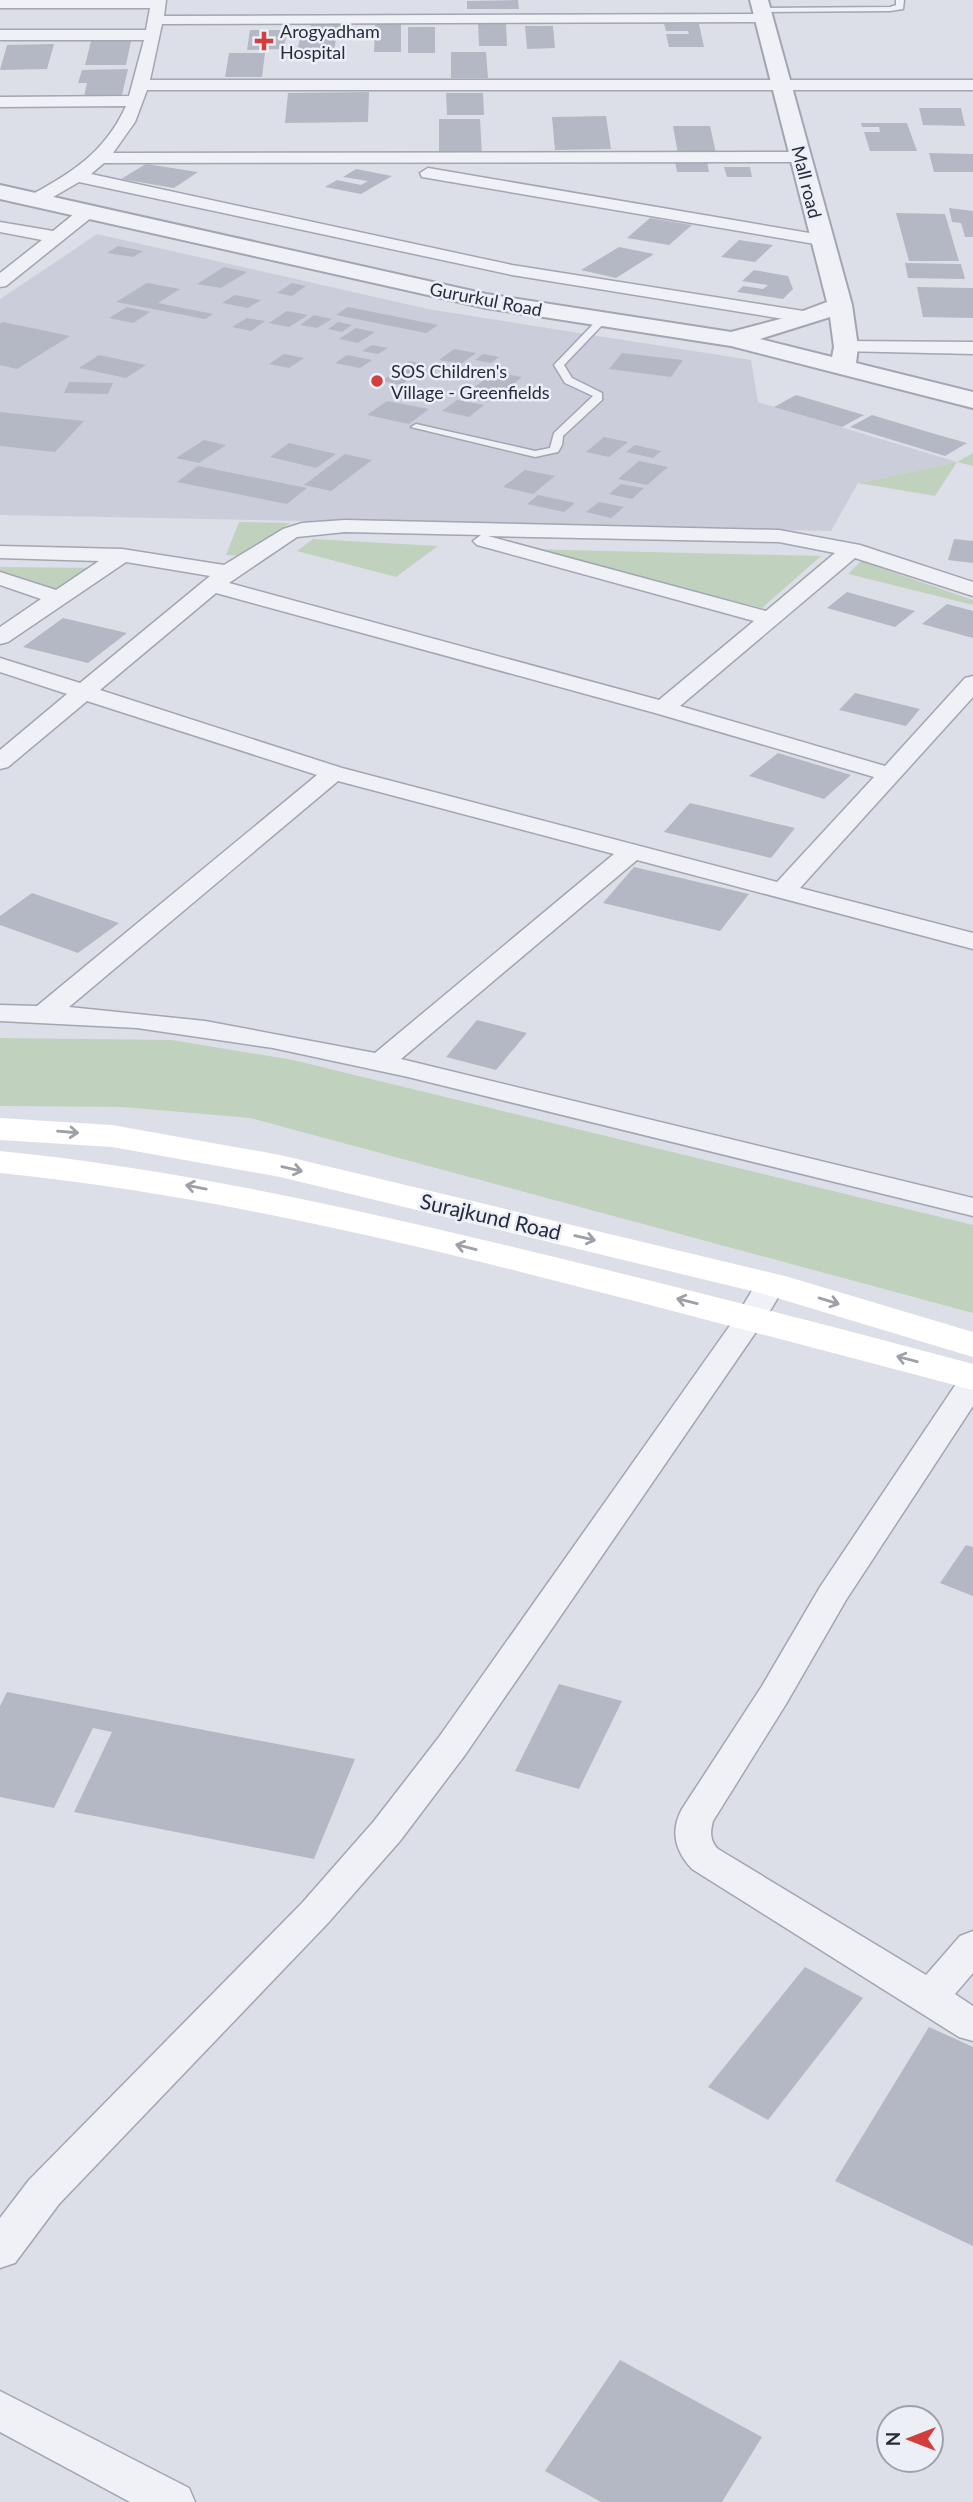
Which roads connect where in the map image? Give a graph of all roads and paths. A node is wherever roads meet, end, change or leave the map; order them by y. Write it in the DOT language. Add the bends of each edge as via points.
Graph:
graph roads {
  1 [pos="900,0"];
  2 [pos="0,4"];
  3 [pos="761,9"];
  4 [pos="156,15"];
  5 [pos="0,35"];
  6 [pos="781,83"];
  7 [pos="969,85"];
  8 [pos="139,93"];
  9 [pos="0,102"];
  10 [pos="973,104"];
  11 [pos="801,157"];
  12 [pos="100,158"];
  13 [pos="349,159"];
  14 [pos="77,176"];
  15 [pos="0,192"];
  16 [pos="35,200"];
  17 [pos="86,213"];
  18 [pos="0,227"];
  19 [pos="57,237"];
  20 [pos="821,240"];
  21 [pos="0,282"];
  22 [pos="840,305"];
  23 [pos="809,317"];
  24 [pos="603,319"];
  25 [pos="731,339"];
  26 [pos="973,348"];
  27 [pos="844,356"];
  28 [pos="973,400"];
  29 [pos="416,427"];
  30 [pos="442,529"];
  31 [pos="852,550"];
  32 [pos="0,552"];
  33 [pos="122,555"];
  34 [pos="0,578"];
  35 [pos="221,578"];
  36 [pos="973,589"];
  37 [pos="58,598"];
  38 [pos="768,618"];
  39 [pos="0,637"];
  40 [pos="0,666"];
  41 [pos="973,683"];
  42 [pos="82,694"];
  43 [pos="663,708"];
  44 [pos="0,762"];
  45 [pos="334,773"];
  46 [pos="891,775"];
  47 [pos="630,853"];
  48 [pos="783,891"];
  49 [pos="973,941"];
  50 [pos="0,1013"];
  51 [pos="46,1013"];
  52 [pos="382,1061"];
  53 [pos="0,1129"];
  54 [pos="0,1162"];
  55 [pos="973,1207"];
  56 [pos="771,1284"];
  57 [pos="752,1316"];
  58 [pos="973,1345"];
  59 [pos="973,1377"];
  60 [pos="973,1382"];
  61 [pos="973,1947"];
  62 [pos="930,1997"];
  63 [pos="973,2026"];
  64 [pos="0,2250"];
  65 [pos="0,2410"];
  66 [pos="173,2502"];
  1 -- 3 [label="lane" via="900,7 890,9"];
  2 -- 4 [label="street"];
  3 -- 4 [label="street"];
  3 -- 6 [label="street, Mall road"];
  4 -- 5 [label="street"];
  4 -- 8 [label="street"];
  6 -- 7 [label="street"];
  6 -- 8 [label="street"];
  6 -- 11 [label="street, Mall road"];
  7 -- 10 [label="street"];
  8 -- 9 [label="street"];
  8 -- 12 [label="street" via="117,139"];
  11 -- 13 [label="street"];
  11 -- 20 [label="street, Mall road"];
  12 -- 13 [label="street"];
  12 -- 14 [label="street"];
  13 -- 20 [label="street"];
  14 -- 16 [label="street"];
  14 -- 23 [label="street" via="512,270"];
  15 -- 16 [label="street, Gururkul Road"];
  16 -- 17 [label="street, Gururkul Road"];
  17 -- 19 [label="street"];
  17 -- 24 [label="street, Gururkul Road" via="486,301"];
  18 -- 19 [label="street"];
  19 -- 21 [label="street"];
  20 -- 22 [label="street, Mall road"];
  22 -- 23 [label="street"];
  22 -- 27 [label="street, Mall road"];
  23 -- 25 [label="street"];
  24 -- 25 [label="street, Gururkul Road"];
  24 -- 29 [label="lane" via="559,365 568,381 598,395 558,435 554,450 535,454"];
  25 -- 27 [label="street, Gururkul Road"];
  26 -- 27 [label="street"];
  27 -- 28 [label="street, Gururkul Road"];
  30 -- 31 [label="street" via="749,534"];
  30 -- 35 [label="street" via="302,528"];
  30 -- 38 [label="street"];
  31 -- 36 [label="street"];
  31 -- 38 [label="street"];
  32 -- 33 [label="street"];
  33 -- 35 [label="street"];
  33 -- 37 [label="street"];
  34 -- 37 [label="street"];
  35 -- 42 [label="street"];
  35 -- 43 [label="street"];
  37 -- 39 [label="street"];
  38 -- 43 [label="street"];
  40 -- 42 [label="street"];
  41 -- 46 [label="street"];
  42 -- 44 [label="street"];
  42 -- 45 [label="street"];
  43 -- 46 [label="street"];
  45 -- 47 [label="street"];
  45 -- 51 [label="street"];
  46 -- 48 [label="street"];
  47 -- 48 [label="street"];
  47 -- 52 [label="street"];
  48 -- 49 [label="street"];
  50 -- 51 [label="street"];
  51 -- 52 [label="street" via="225,1033"];
  52 -- 55 [label="street" via="840,1178"];
  53 -- 56 [label="main road, Surajkund Road, one-way" via="112,1136 215,1153"];
  57 -- 54 [label="main road, Surajkund Road, one-way" via="315,1211 166,1181"];
  56 -- 57 [label="street"];
  56 -- 58 [label="main road, Surajkund Road, one-way"];
  59 -- 57 [label="main road, Surajkund Road, one-way"];
  57 -- 64 [label="street" via="452,1746 387,1831 316,1913 44,2192"];
  60 -- 62 [label="street" via="832,1595 693,1827 694,1844 705,1859"];
  61 -- 62 [label="street"];
  62 -- 63 [label="street"];
  65 -- 66 [label="street"];
}
